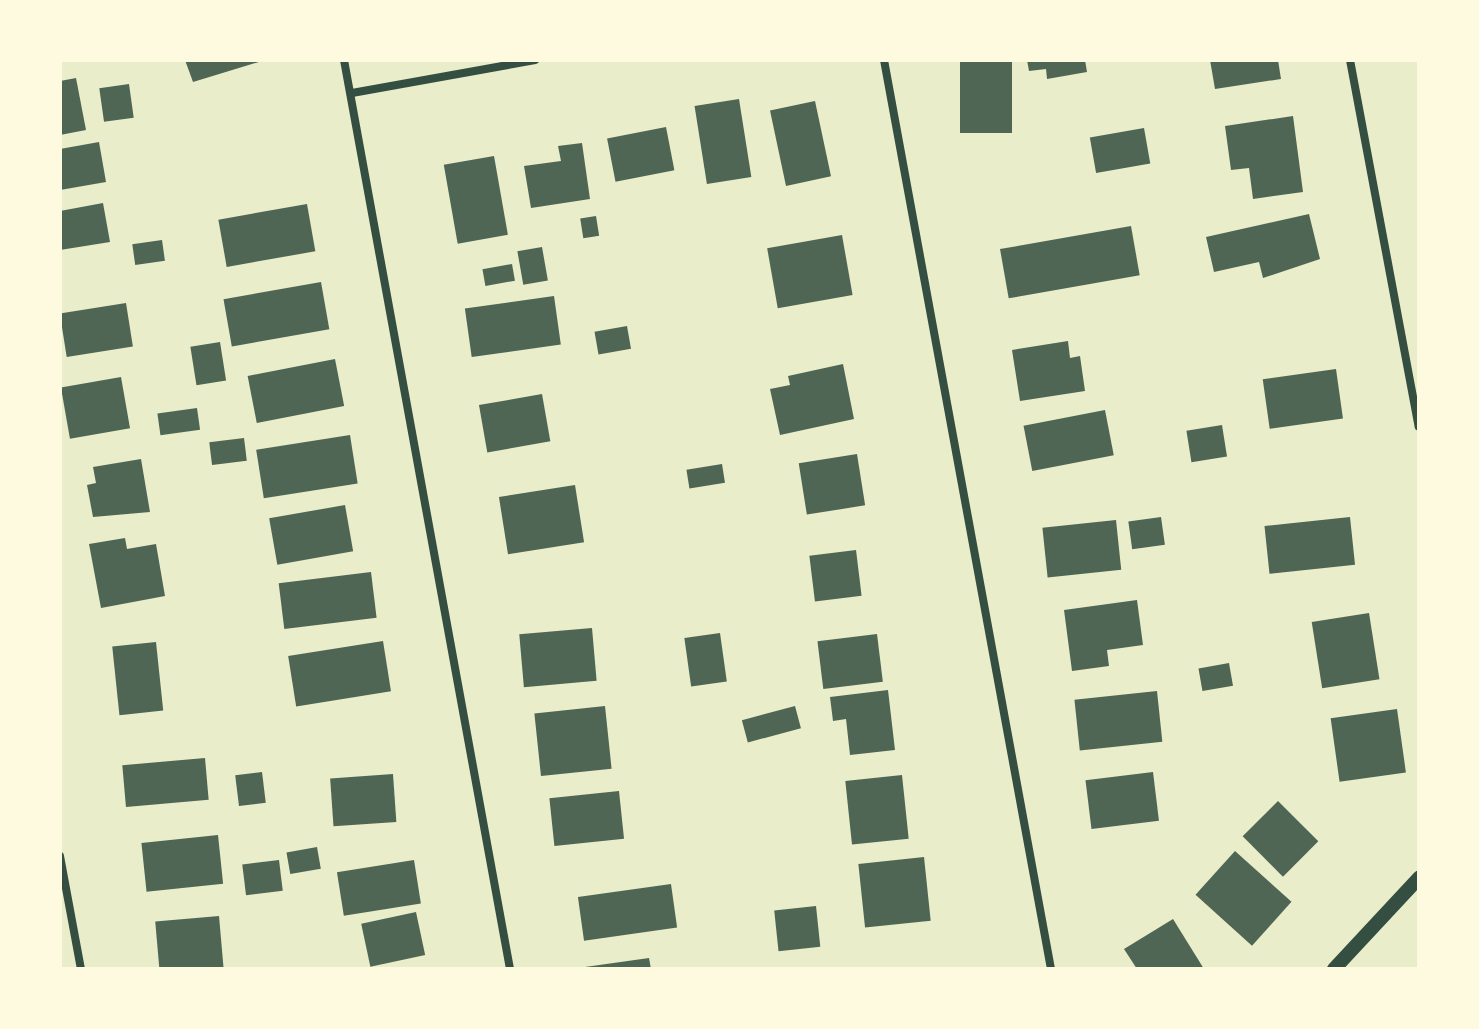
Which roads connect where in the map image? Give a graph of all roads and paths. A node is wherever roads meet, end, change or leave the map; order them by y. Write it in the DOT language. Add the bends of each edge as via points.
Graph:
graph roads {
  1 [pos="344,60"];
  2 [pos="535,60"];
  3 [pos="884,60"];
  4 [pos="1350,60"];
  5 [pos="352,93"];
  6 [pos="1419,427"];
  7 [pos="60,856"];
  8 [pos="1419,878"];
  9 [pos="81,969"];
  10 [pos="510,969"];
  11 [pos="1051,969"];
  12 [pos="1334,969"];
  1 -- 5 [label="street"];
  2 -- 5 [label="street"];
  3 -- 11 [label="street"];
  4 -- 6 [label="street"];
  5 -- 10 [label="street"];
  7 -- 9 [label="street"];
  8 -- 12 [label="street"];
}
